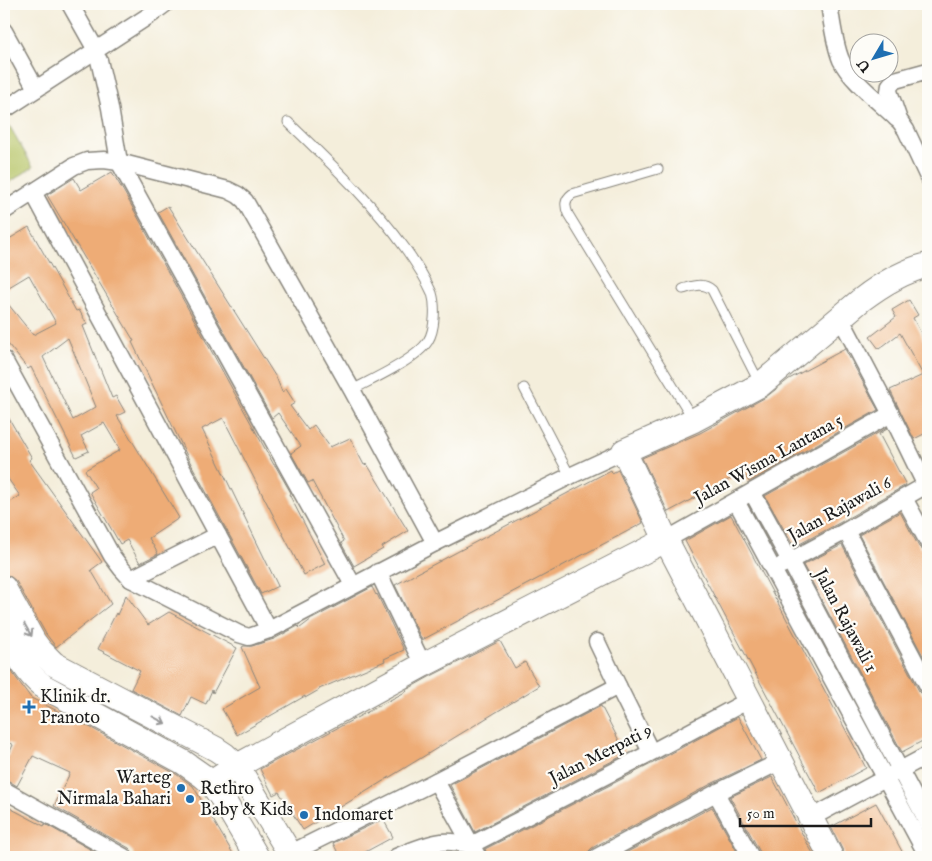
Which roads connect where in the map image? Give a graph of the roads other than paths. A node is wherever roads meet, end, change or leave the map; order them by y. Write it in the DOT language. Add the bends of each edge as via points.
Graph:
graph roads {
  1 [pos="70,4"];
  2 [pos="829,4"];
  3 [pos="155,7"];
  4 [pos="4,31"];
  5 [pos="98,55"];
  6 [pos="928,71"];
  7 [pos="36,89"];
  8 [pos="4,110"];
  9 [pos="899,120"];
  10 [pos="288,122"];
  11 [pos="119,162"];
  12 [pos="658,169"];
  13 [pos="928,177"];
  14 [pos="33,192"];
  15 [pos="4,211"];
  16 [pos="928,265"];
  17 [pos="683,289"];
  18 [pos="840,317"];
  19 [pos="4,360"];
  20 [pos="760,385"];
  21 [pos="524,388"];
  22 [pos="352,390"];
  23 [pos="891,414"];
  24 [pos="694,420"];
  25 [pos="624,451"];
  26 [pos="570,476"];
  27 [pos="928,486"];
  28 [pos="752,492"];
  29 [pos="904,498"];
  30 [pos="736,501"];
  31 [pos="846,531"];
  32 [pos="218,535"];
  33 [pos="666,540"];
  34 [pos="928,542"];
  35 [pos="435,543"];
  36 [pos="790,561"];
  37 [pos="773,570"];
  38 [pos="378,572"];
  39 [pos="132,579"];
  40 [pos="353,585"];
  41 [pos="5,595"];
  42 [pos="4,629"];
  43 [pos="269,630"];
  44 [pos="597,642"];
  45 [pos="423,665"];
  46 [pos="618,686"];
  47 [pos="928,686"];
  48 [pos="749,700"];
  49 [pos="648,746"];
  50 [pos="928,755"];
  51 [pos="781,760"];
  52 [pos="237,766"];
  53 [pos="900,770"];
  54 [pos="885,778"];
  55 [pos="436,780"];
  56 [pos="210,782"];
  57 [pos="4,790"];
  58 [pos="716,793"];
  59 [pos="811,818"];
  60 [pos="928,823"];
  61 [pos="474,851"];
  62 [pos="288,856"];
  63 [pos="749,856"];
  64 [pos="124,857"];
  65 [pos="257,857"];
  66 [pos="396,857"];
  67 [pos="597,857"];
  68 [pos="832,857"];
  69 [pos="928,857"];
  1 -- 5 [label="street"];
  2 -- 9 [label="street" via="837,47 846,70"];
  3 -- 5 [label="street"];
  4 -- 7 [label="street"];
  5 -- 7 [label="street"];
  5 -- 11 [label="street"];
  6 -- 9 [label="street" via="890,84 889,91"];
  7 -- 8 [label="street"];
  9 -- 13 [label="street"];
  10 -- 22 [label="lane" via="389,226 415,262 432,295 434,322 427,344 405,361"];
  11 -- 14 [label="street" via="104,160 74,166"];
  11 -- 22 [label="street" via="228,190 245,201"];
  11 -- 40 [label="street"];
  12 -- 24 [label="lane" via="572,194 565,206"];
  14 -- 15 [label="street"];
  14 -- 32 [label="street"];
  16 -- 18 [label="street" via="883,284"];
  17 -- 20 [label="lane" via="704,285 712,290"];
  18 -- 20 [label="street"];
  18 -- 23 [label="street"];
  19 -- 39 [label="street" via="112,556"];
  20 -- 24 [label="street"];
  21 -- 26 [label="lane"];
  22 -- 35 [label="street"];
  23 -- 27 [label="street"];
  23 -- 28 [label="street, Jalan Wisma Lantana 5"];
  24 -- 25 [label="street"];
  25 -- 26 [label="street"];
  25 -- 33 [label="street"];
  26 -- 35 [label="street"];
  27 -- 29 [label="street, Jalan Rajawali 6"];
  28 -- 30 [label="street, Jalan Wisma Lantana 5"];
  28 -- 36 [label="street, Jalan Rajawali 1"];
  29 -- 31 [label="street, Jalan Rajawali 6"];
  29 -- 34 [label="street"];
  30 -- 33 [label="street, Jalan Wisma Lantana 5"];
  30 -- 37 [label="street"];
  31 -- 36 [label="street, Jalan Rajawali 6"];
  31 -- 47 [label="street"];
  32 -- 39 [label="street"];
  32 -- 43 [label="street"];
  33 -- 45 [label="street"];
  33 -- 48 [label="street"];
  35 -- 38 [label="street"];
  36 -- 37 [label="street, Jalan Rajawali 6"];
  36 -- 53 [label="street, Jalan Rajawali 1"];
  37 -- 54 [label="street"];
  38 -- 40 [label="street"];
  38 -- 45 [label="street"];
  39 -- 43 [label="street" via="239,634 249,637"];
  40 -- 43 [label="street"];
  41 -- 52 [label="street, one-way" via="34,642 54,664 216,749"];
  42 -- 56 [label="street" via="24,666 43,686 183,762"];
  44 -- 46 [label="street"];
  45 -- 52 [label="street"];
  46 -- 49 [label="street"];
  46 -- 55 [label="street"];
  48 -- 51 [label="street"];
  48 -- 61 [label="street, Jalan Merpati 9"];
  50 -- 53 [label="street"];
  51 -- 58 [label="street"];
  51 -- 59 [label="street"];
  52 -- 56 [label="street"];
  52 -- 62 [label="street"];
  53 -- 54 [label="street"];
  53 -- 60 [label="street, Jalan Rajawali 1"];
  54 -- 59 [label="street"];
  54 -- 69 [label="street"];
  55 -- 61 [label="street"];
  55 -- 62 [label="street"];
  56 -- 65 [label="street"];
  57 -- 64 [label="street"];
  58 -- 63 [label="street"];
  58 -- 67 [label="street"];
  59 -- 68 [label="street"];
  61 -- 66 [label="street" via="456,842 442,842"];
}
